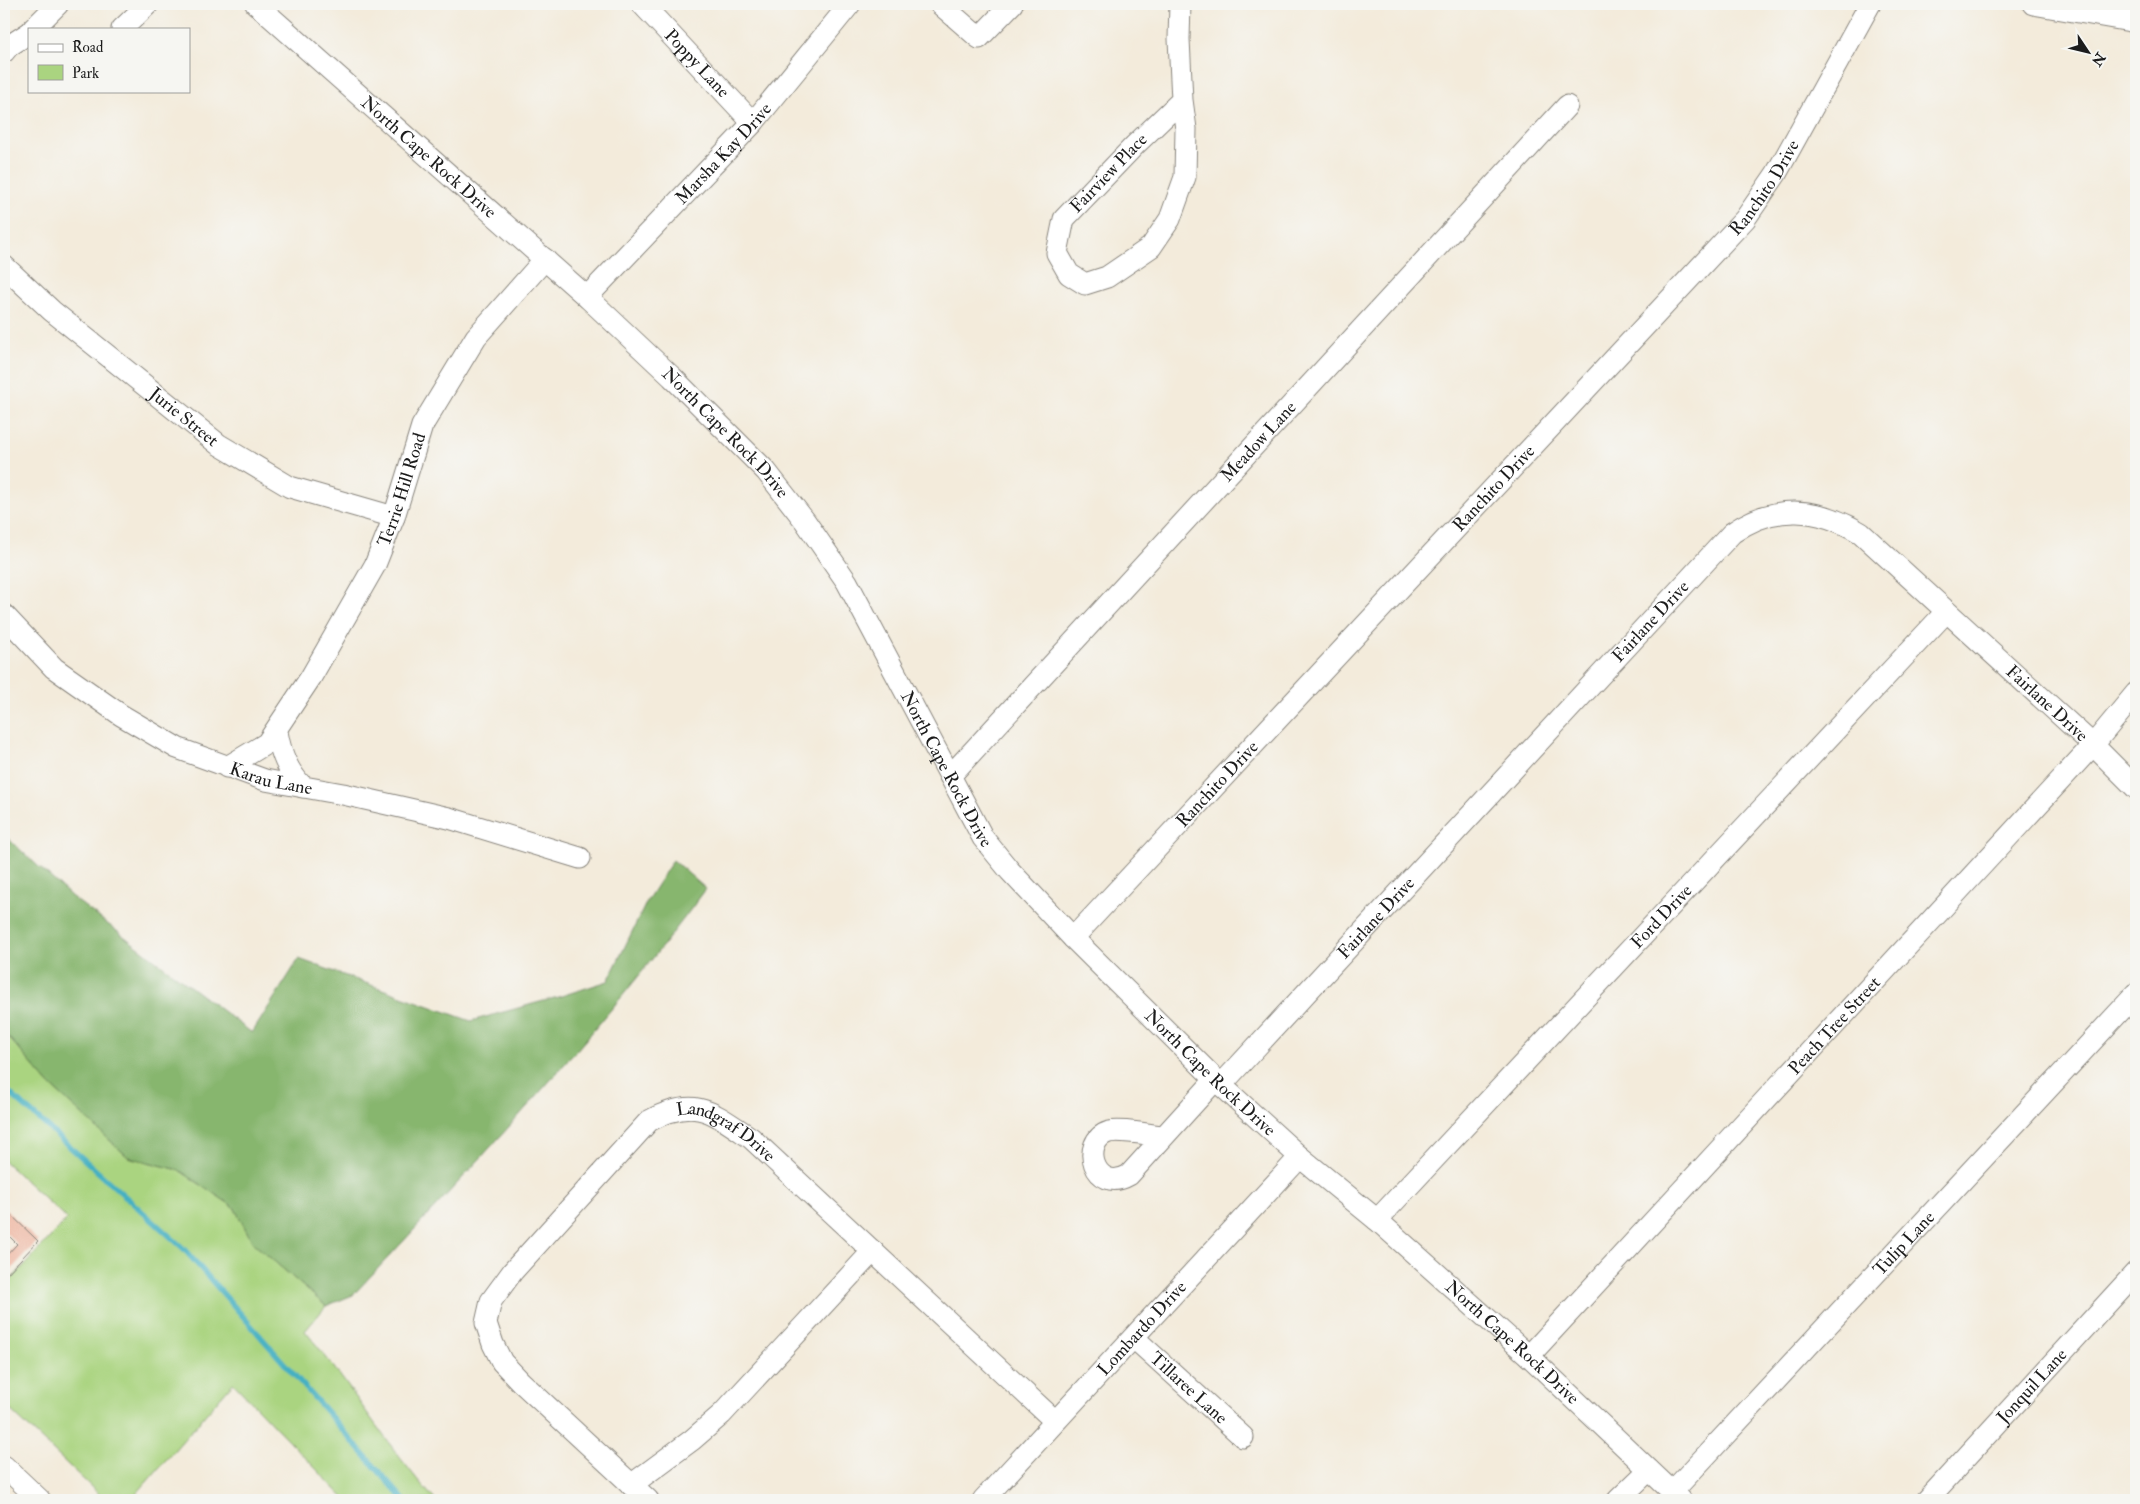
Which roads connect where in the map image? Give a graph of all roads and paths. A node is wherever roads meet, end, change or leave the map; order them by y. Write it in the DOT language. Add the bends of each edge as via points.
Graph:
graph roads {
  1 [pos="58,4"];
  2 [pos="148,4"];
  3 [pos="256,4"];
  4 [pos="642,4"];
  5 [pos="850,4"];
  6 [pos="940,4"];
  7 [pos="1012,4"];
  8 [pos="1180,4"];
  9 [pos="1870,4"];
  10 [pos="2033,4"];
  11 [pos="2136,22"];
  12 [pos="34,28"];
  13 [pos="123,28"];
  14 [pos="28,34"];
  15 [pos="4,52"];
  16 [pos="1182,100"];
  17 [pos="1567,106"];
  18 [pos="753,123"];
  19 [pos="545,259"];
  20 [pos="4,266"];
  21 [pos="587,297"];
  22 [pos="394,516"];
  23 [pos="1946,612"];
  24 [pos="4,615"];
  25 [pos="2136,693"];
  26 [pos="276,732"];
  27 [pos="2093,745"];
  28 [pos="227,767"];
  29 [pos="950,776"];
  30 [pos="304,787"];
  31 [pos="2136,788"];
  32 [pos="580,858"];
  33 [pos="1073,938"];
  34 [pos="2136,994"];
  35 [pos="1219,1082"];
  36 [pos="1163,1136"];
  37 [pos="1300,1157"];
  38 [pos="1377,1220"];
  39 [pos="873,1252"];
  40 [pos="2136,1272"];
  41 [pos="1134,1338"];
  42 [pos="1529,1356"];
  43 [pos="1054,1421"];
  44 [pos="1243,1437"];
  45 [pos="4,1466"];
  46 [pos="1649,1470"];
  47 [pos="631,1485"];
  48 [pos="1677,1496"];
  49 [pos="40,1500"];
  50 [pos="648,1500"];
  51 [pos="983,1500"];
  52 [pos="1618,1500"];
  53 [pos="1928,1500"];
  1 -- 12 [label="street"];
  2 -- 13 [label="street"];
  3 -- 19 [label="street, North Cape Rock Drive"];
  4 -- 18 [label="street, Poppy Lane"];
  5 -- 18 [label="street, Marsha Kay Drive"];
  6 -- 7 [label="street" via="979,38"];
  8 -- 16 [label="street, Fairview Place"];
  9 -- 33 [label="street, Ranchito Drive" via="1776,174 1745,219"];
  10 -- 11 [label="street"];
  14 -- 15 [label="street"];
  16 -- 16 [label="street, Fairview Place" via="1186,129 1185,177 1170,219 1151,247 1108,277 1085,284 1069,274 1056,253 1064,219"];
  17 -- 29 [label="street, Meadow Lane"];
  18 -- 21 [label="street, Marsha Kay Drive"];
  19 -- 21 [label="street, North Cape Rock Drive"];
  19 -- 22 [label="street, Terrie Hill Road" via="476,338 422,426"];
  20 -- 22 [label="street, Jurie Street" via="52,311 218,444 290,487"];
  21 -- 29 [label="street, North Cape Rock Drive" via="766,471 805,521 847,582"];
  22 -- 26 [label="street, Terrie Hill Road" via="376,566"];
  23 -- 27 [label="street, Fairlane Drive"];
  23 -- 35 [label="street, Fairlane Drive" via="1861,533 1847,524 1798,511 1764,515 1747,522 1732,533"];
  23 -- 38 [label="street, Ford Drive"];
  24 -- 28 [label="street, Karau Lane" via="54,668 121,715 177,748"];
  25 -- 27 [label="street, Peach Tree Street"];
  26 -- 28 [label="street, Terrie Hill Road" via="267,743"];
  26 -- 30 [label="street" via="280,752 290,773"];
  27 -- 31 [label="street, Fairlane Drive"];
  27 -- 42 [label="street, Peach Tree Street"];
  28 -- 30 [label="street, Karau Lane" via="265,780"];
  29 -- 33 [label="street, North Cape Rock Drive" via="983,838"];
  30 -- 32 [label="street, Karau Lane" via="449,818"];
  33 -- 35 [label="street, North Cape Rock Drive"];
  34 -- 48 [label="street, Tulip Lane"];
  35 -- 36 [label="street, Fairlane Drive"];
  35 -- 37 [label="street, North Cape Rock Drive"];
  37 -- 38 [label="street, North Cape Rock Drive"];
  37 -- 41 [label="street, Lombardo Drive"];
  38 -- 42 [label="street, North Cape Rock Drive"];
  39 -- 43 [label="street, Landgraf Drive"];
  39 -- 47 [label="street" via="722,1414"];
  39 -- 47 [label="street, Landgraf Drive" via="751,1138 726,1121 704,1110 682,1107 649,1121 514,1271 491,1301 486,1323 502,1362"];
  40 -- 53 [label="street, Jonquil Lane"];
  41 -- 43 [label="street, Lombardo Drive"];
  41 -- 44 [label="street, Tillaree Lane"];
  42 -- 46 [label="street, North Cape Rock Drive"];
  43 -- 51 [label="street, Lombardo Drive"];
  45 -- 49 [label="street"];
  46 -- 48 [label="street, North Cape Rock Drive"];
  46 -- 52 [label="street"];
  47 -- 50 [label="street, Landgraf Drive"];
}
